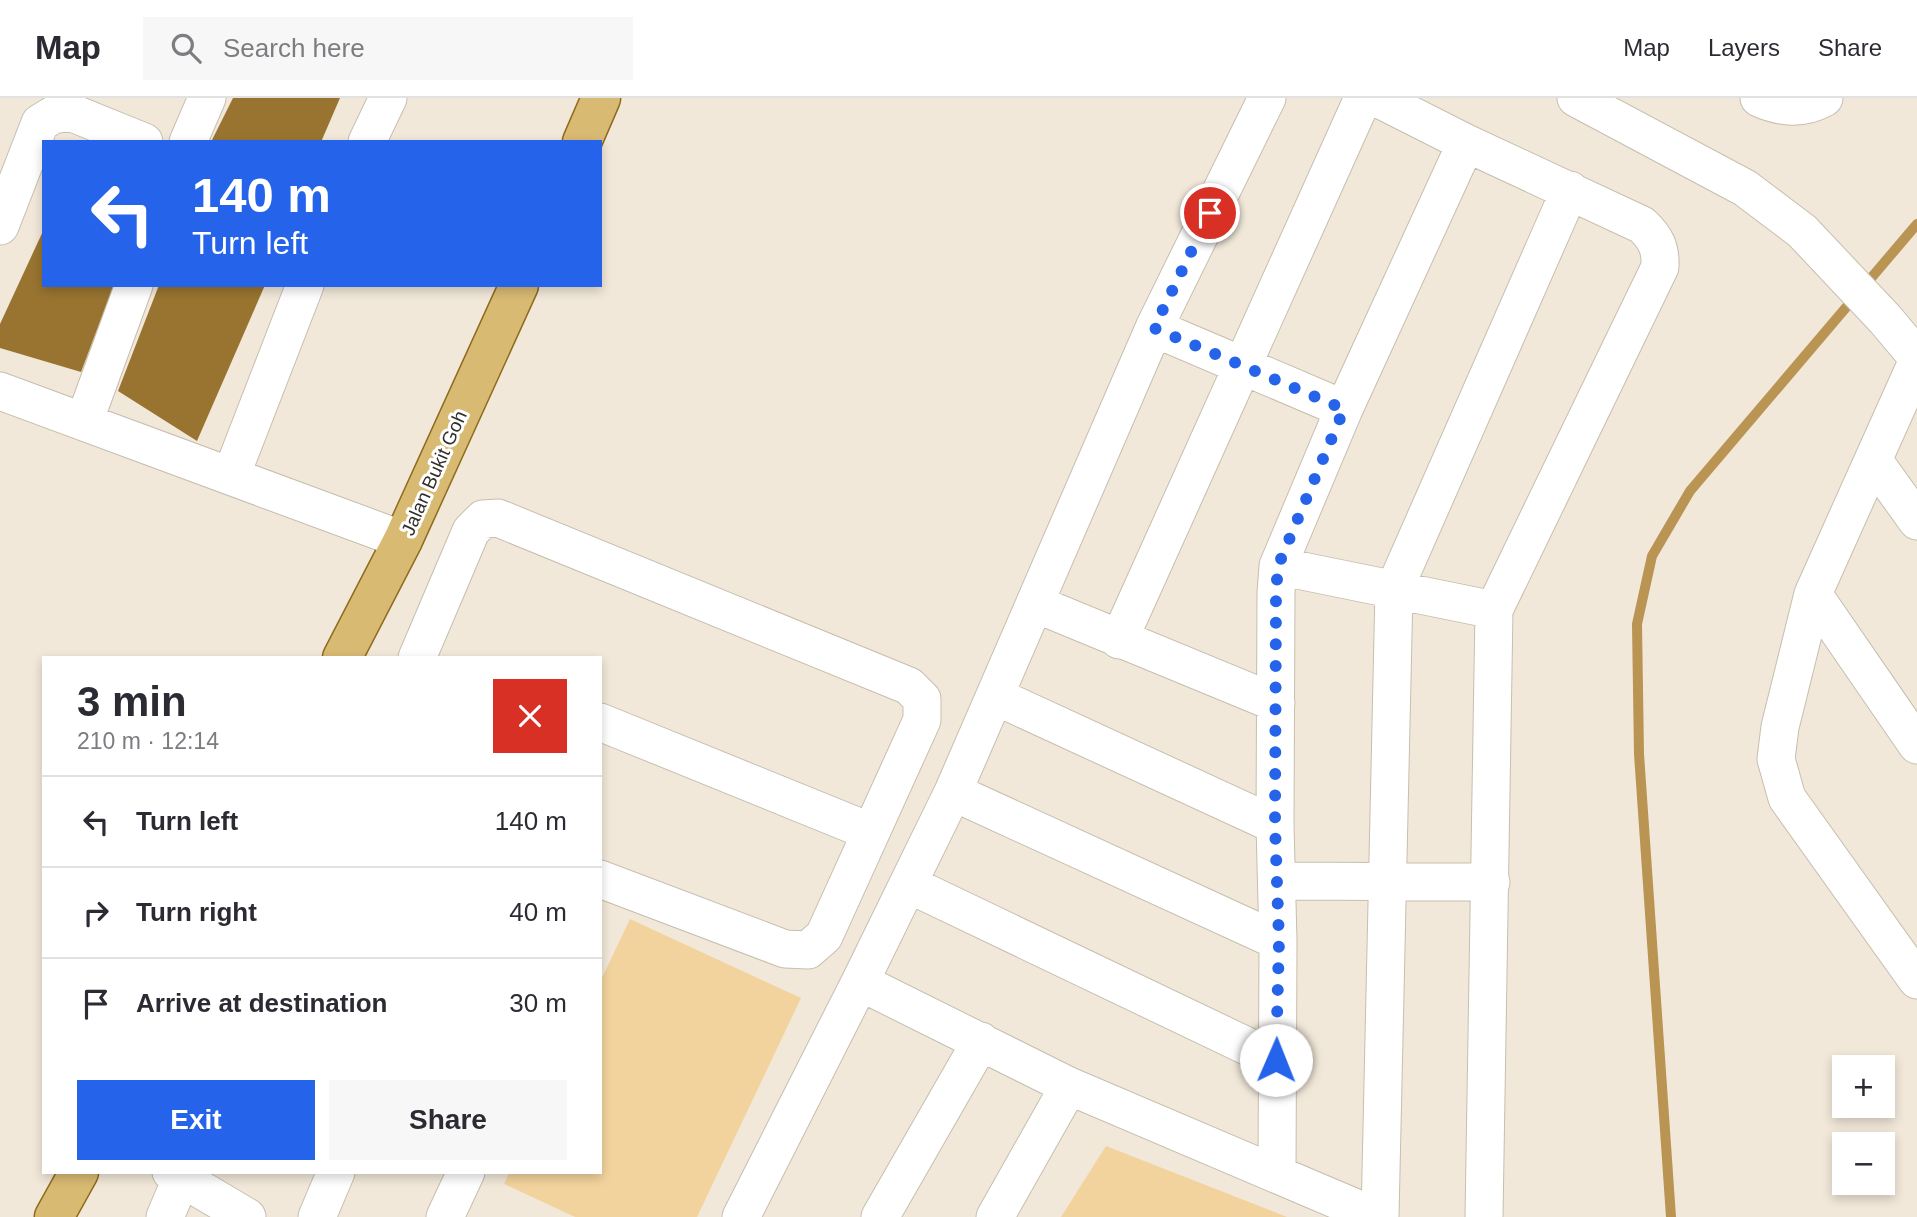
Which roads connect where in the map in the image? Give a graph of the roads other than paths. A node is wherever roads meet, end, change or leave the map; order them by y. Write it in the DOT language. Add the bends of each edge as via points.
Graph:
graph roads {
  1 [pos="207,98"];
  2 [pos="388,98"];
  3 [pos="601,98"];
  4 [pos="1266,98"];
  5 [pos="1363,98"];
  6 [pos="1377,98"];
  7 [pos="1576,98"];
  8 [pos="1759,98"];
  9 [pos="1824,98"];
  10 [pos="139,140"];
  11 [pos="189,140"];
  12 [pos="368,140"];
  13 [pos="583,140"];
  14 [pos="1466,143"];
  15 [pos="1570,190"];
  16 [pos="0,226"];
  17 [pos="133,287"];
  18 [pos="304,287"];
  19 [pos="518,287"];
  20 [pos="1154,328"];
  21 [pos="1917,360"];
  22 [pos="1244,365"];
  23 [pos="0,391"];
  24 [pos="1344,409"];
  25 [pos="84,422"];
  26 [pos="1874,461"];
  27 [pos="231,476"];
  28 [pos="1917,521"];
  29 [pos="403,540"];
  30 [pos="1278,566"];
  31 [pos="1394,590"];
  32 [pos="1813,594"];
  33 [pos="1036,604"];
  34 [pos="1494,610"];
  35 [pos="1119,640"];
  36 [pos="427,655"];
  37 [pos="343,656"];
  38 [pos="995,696"];
  39 [pos="1276,703"];
  40 [pos="602,723"];
  41 [pos="1917,745"];
  42 [pos="953,792"];
  43 [pos="1275,825"];
  44 [pos="871,832"];
  45 [pos="1278,881"];
  46 [pos="1388,882"];
  47 [pos="1492,882"];
  48 [pos="602,883"];
  49 [pos="908,884"];
  50 [pos="1279,941"];
  51 [pos="1917,980"];
  52 [pos="860,982"];
  53 [pos="981,1041"];
  54 [pos="1276,1060"];
  55 [pos="1069,1086"];
  56 [pos="78,1174"];
  57 [pos="335,1174"];
  58 [pos="465,1174"];
  59 [pos="1277,1174"];
  60 [pos="179,1175"];
  61 [pos="54,1217"];
  62 [pos="165,1217"];
  63 [pos="247,1217"];
  64 [pos="317,1217"];
  65 [pos="445,1217"];
  66 [pos="741,1217"];
  67 [pos="880,1217"];
  68 [pos="995,1217"];
  69 [pos="1378,1217"];
  70 [pos="1484,1217"];
  1 -- 11 [label="street"];
  2 -- 12 [label="street"];
  3 -- 13 [label="main road"];
  4 -- 20 [label="street"];
  5 -- 22 [label="street"];
  6 -- 14 [label="street"];
  7 -- 21 [label="street" via="1745,188 1802,231"];
  8 -- 9 [label="street" via="1795,108"];
  10 -- 16 [label="street" via="70,112 40,123"];
  14 -- 15 [label="street"];
  14 -- 24 [label="street"];
  15 -- 31 [label="street"];
  15 -- 34 [label="street" via="1642,225 1654,236 1660,268"];
  17 -- 25 [label="street"];
  18 -- 27 [label="street"];
  19 -- 29 [label="main road, Jalan Bukit Goh"];
  20 -- 22 [label="street"];
  20 -- 33 [label="street"];
  21 -- 26 [label="street"];
  22 -- 24 [label="street"];
  22 -- 35 [label="street"];
  23 -- 25 [label="street"];
  24 -- 30 [label="street"];
  25 -- 27 [label="street"];
  26 -- 28 [label="street"];
  26 -- 32 [label="street"];
  27 -- 29 [label="street"];
  29 -- 37 [label="main road, Jalan Bukit Goh"];
  30 -- 31 [label="street"];
  30 -- 39 [label="street"];
  31 -- 34 [label="street"];
  31 -- 46 [label="street"];
  32 -- 41 [label="street"];
  32 -- 51 [label="street" via="1776,759 1787,798"];
  33 -- 35 [label="street"];
  33 -- 38 [label="street"];
  34 -- 47 [label="street"];
  35 -- 39 [label="street"];
  36 -- 44 [label="street" via="471,531 483,519 498,518 909,686 922,699 922,720"];
  38 -- 42 [label="street"];
  38 -- 43 [label="street"];
  39 -- 43 [label="street"];
  40 -- 44 [label="street"];
  42 -- 49 [label="street"];
  42 -- 50 [label="street"];
  43 -- 45 [label="street"];
  44 -- 48 [label="street" via="824,936 808,950 785,949"];
  45 -- 46 [label="street"];
  45 -- 50 [label="street"];
  46 -- 47 [label="street"];
  46 -- 69 [label="street"];
  47 -- 70 [label="street"];
  49 -- 52 [label="street"];
  49 -- 54 [label="street"];
  50 -- 54 [label="street"];
  52 -- 53 [label="street"];
  52 -- 66 [label="street"];
  53 -- 55 [label="street"];
  53 -- 67 [label="street"];
  54 -- 59 [label="street"];
  55 -- 59 [label="street"];
  55 -- 68 [label="street"];
  56 -- 61 [label="main road"];
  57 -- 64 [label="street"];
  58 -- 65 [label="street"];
  59 -- 69 [label="street"];
  60 -- 62 [label="street"];
  60 -- 63 [label="street"];
}
